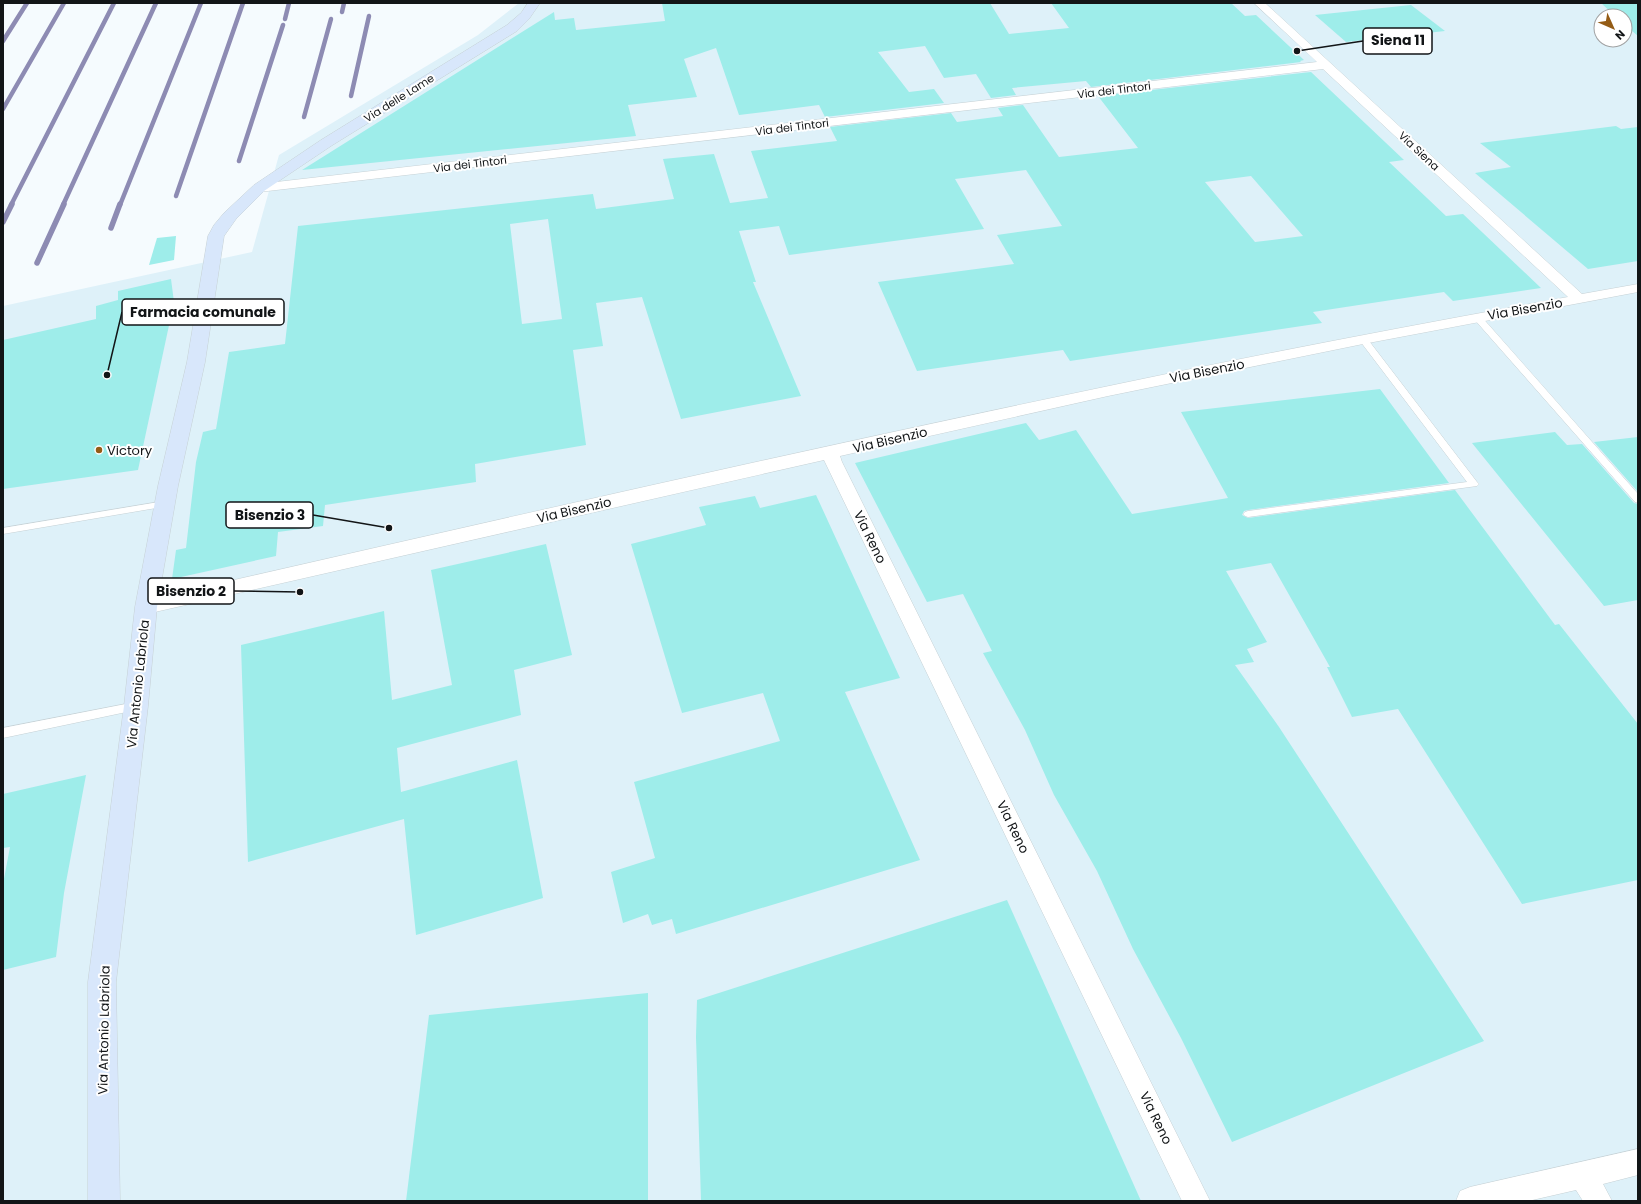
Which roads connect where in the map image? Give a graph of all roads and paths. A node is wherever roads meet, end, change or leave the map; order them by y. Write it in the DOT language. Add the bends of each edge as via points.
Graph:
graph roads {
  1 [pos="534,3"];
  2 [pos="1259,3"];
  3 [pos="1325,65"];
  4 [pos="258,188"];
  5 [pos="1638,288"];
  6 [pos="1579,299"];
  7 [pos="1477,317"];
  8 [pos="1363,339"];
  9 [pos="831,453"];
  10 [pos="1638,500"];
  11 [pos="165,504"];
  12 [pos="1248,514"];
  13 [pos="3,531"];
  14 [pos="146,607"];
  15 [pos="136,706"];
  16 [pos="3,733"];
  17 [pos="1638,1162"];
  18 [pos="1583,1176"];
  19 [pos="104,1201"];
  20 [pos="1196,1201"];
  21 [pos="1470,1201"];
  22 [pos="1598,1201"];
  1 -- 4 [label="street, Via delle Lame" via="512,28"];
  2 -- 3 [label="street, Via Siena"];
  3 -- 4 [label="street, Via dei Tintori"];
  3 -- 6 [label="street, Via Siena"];
  4 -- 11 [label="street, Via Antonio Labriola" via="230,216 216,236 196,362"];
  5 -- 6 [label="street, Via Bisenzio"];
  6 -- 7 [label="street, Via Bisenzio"];
  7 -- 8 [label="street, Via Bisenzio"];
  7 -- 10 [label="lane"];
  8 -- 9 [label="street, Via Bisenzio" via="1108,391"];
  8 -- 12 [label="lane" via="1474,484"];
  9 -- 14 [label="street, Via Bisenzio"];
  9 -- 20 [label="street, Via Reno" via="833,462"];
  11 -- 13 [label="lane"];
  11 -- 14 [label="street, Via Antonio Labriola"];
  14 -- 15 [label="street, Via Antonio Labriola"];
  15 -- 16 [label="lane"];
  15 -- 19 [label="street, Via Antonio Labriola" via="102,982"];
  17 -- 18 [label="street"];
  18 -- 21 [label="street"];
  18 -- 22 [label="street"];
}
